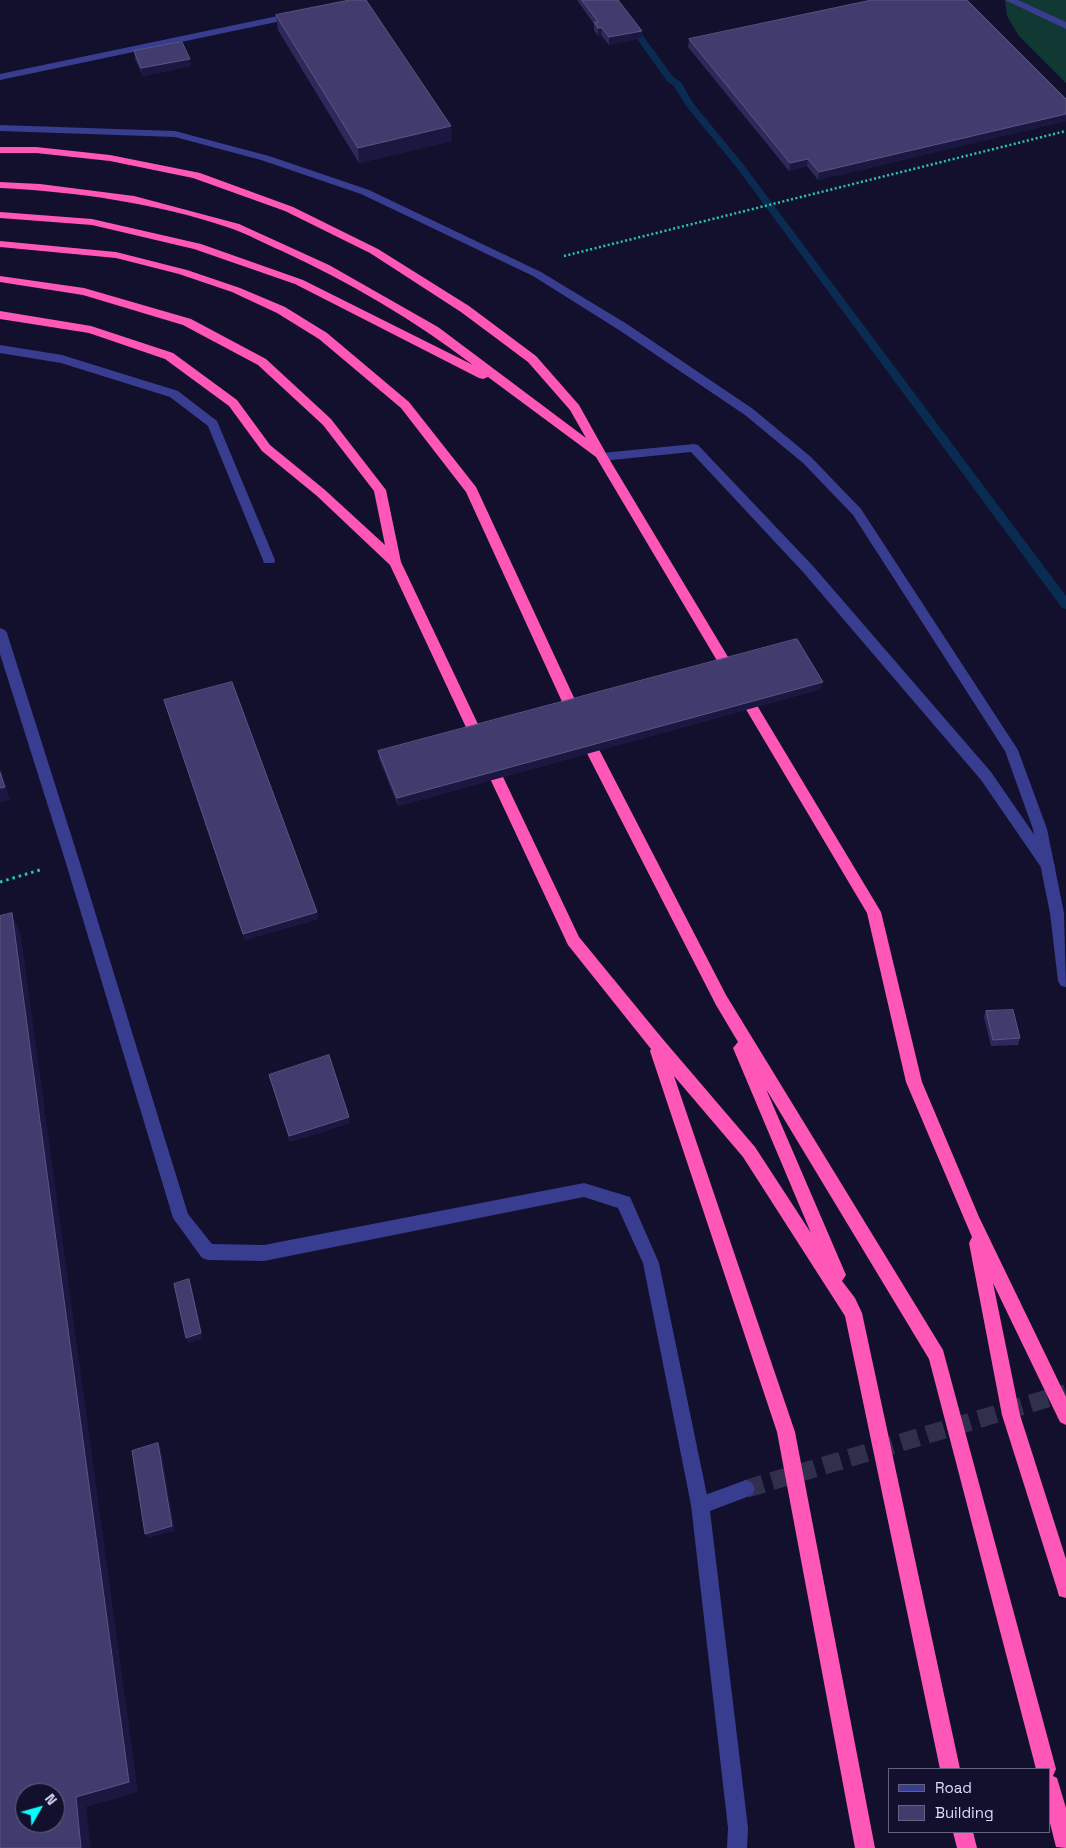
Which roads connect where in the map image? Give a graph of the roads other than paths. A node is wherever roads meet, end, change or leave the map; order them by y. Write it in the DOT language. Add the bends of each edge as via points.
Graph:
graph roads {
  1 [pos="1010,0"];
  2 [pos="310,12"];
  3 [pos="1066,26"];
  4 [pos="0,77"];
  5 [pos="0,128"];
  6 [pos="0,150"];
  7 [pos="0,185"];
  8 [pos="0,215"];
  9 [pos="1,244"];
  10 [pos="0,279"];
  11 [pos="0,315"];
  12 [pos="0,349"];
  13 [pos="520,394"];
  14 [pos="602,457"];
  15 [pos="270,560"];
  16 [pos="395,562"];
  17 [pos="0,633"];
  18 [pos="1048,866"];
  19 [pos="1066,981"];
  20 [pos="721,1000"];
  21 [pos="655,1042"];
  22 [pos="972,1220"];
  23 [pos="853,1313"];
  24 [pos="1066,1416"];
  25 [pos="746,1489"];
  26 [pos="700,1505"];
  27 [pos="1066,1589"];
  28 [pos="950,1768"];
  29 [pos="1046,1768"];
  30 [pos="1051,1789"];
  31 [pos="963,1833"];
  32 [pos="1066,1847"];
  33 [pos="737,1848"];
  34 [pos="866,1848"];
  35 [pos="967,1848"];
  1 -- 3 [label="street"];
  2 -- 4 [label="street"];
  5 -- 18 [label="street" via="174,134 265,158 365,192 537,274 749,412 807,460 856,512 1011,750 1040,829"];
  6 -- 14 [label="highway" via="36,150 110,158 196,175 290,209 374,251 465,309 532,359 575,408"];
  7 -- 13 [label="highway" via="134,199 235,226 325,267 434,330"];
  8 -- 13 [label="highway" via="92,222 197,246 299,282"];
  9 -- 20 [label="highway" via="116,255 236,290 281,310 323,336 405,405 472,490 582,730"];
  10 -- 16 [label="highway" via="84,292 187,322 262,362 327,422 380,490"];
  11 -- 16 [label="highway" via="91,330 169,356 233,403 266,448 321,493"];
  12 -- 15 [label="street" via="62,359 174,394 213,424"];
  13 -- 14 [label="highway"];
  14 -- 18 [label="street" via="694,448 808,569 986,776"];
  14 -- 22 [label="highway" via="874,912 914,1082"];
  16 -- 21 [label="highway" via="573,941"];
  17 -- 26 [label="street" via="181,1218 208,1252 264,1253 584,1190 624,1202 651,1263"];
  18 -- 19 [label="street"];
  20 -- 23 [label="highway"];
  20 -- 29 [label="highway" via="937,1356"];
  21 -- 23 [label="highway" via="750,1152"];
  21 -- 34 [label="highway" via="786,1432"];
  22 -- 24 [label="highway"];
  22 -- 27 [label="highway" via="1011,1415"];
  23 -- 28 [label="highway"];
  25 -- 26 [label="street"];
  26 -- 33 [label="street" via="738,1828"];
  30 -- 32 [label="highway"];
  31 -- 35 [label="highway"];
}
